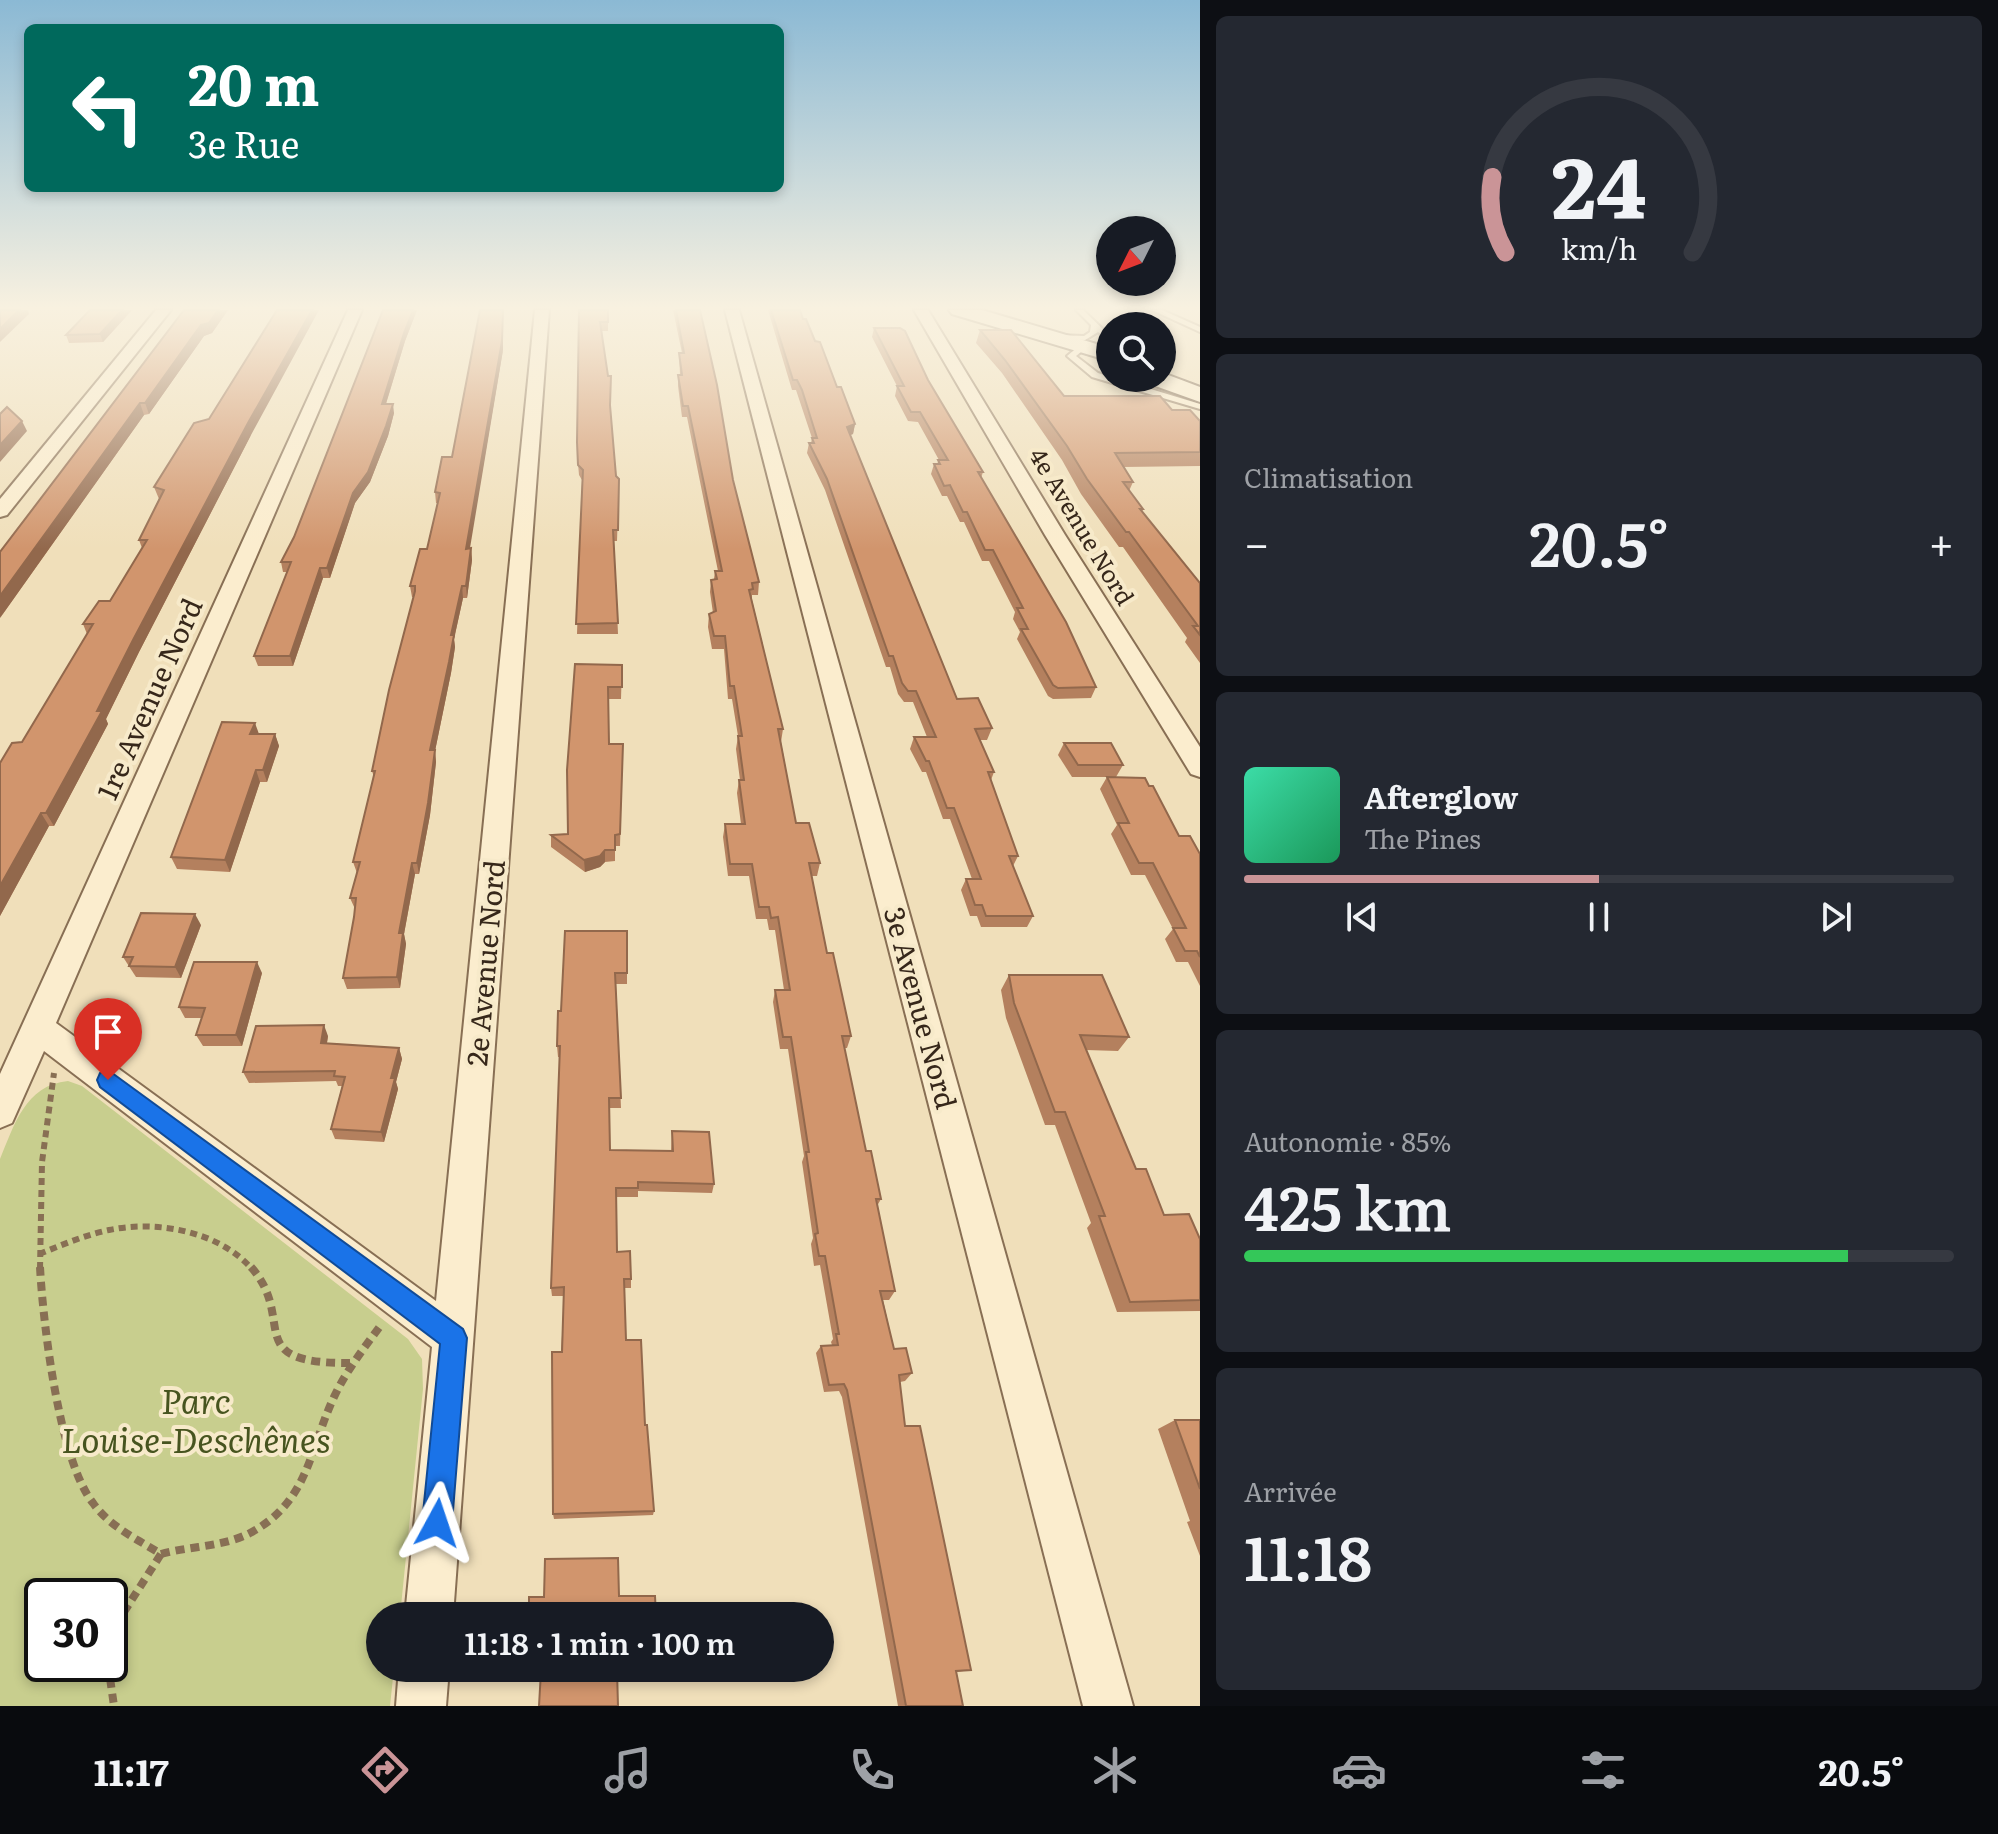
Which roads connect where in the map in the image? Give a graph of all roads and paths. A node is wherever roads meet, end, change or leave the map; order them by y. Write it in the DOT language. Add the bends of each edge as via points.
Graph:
graph roads {
  1 [pos="99,390"];
  2 [pos="321,390"];
  3 [pos="535,390"];
  4 [pos="753,390"];
  5 [pos="969,390"];
  6 [pos="1144,390"];
  7 [pos="1200,407"];
  8 [pos="0,511"];
  9 [pos="1200,768"];
  10 [pos="48,1036"];
  11 [pos="0,1112"];
  12 [pos="39,1254"];
  13 [pos="402,1300"];
  14 [pos="453,1338"];
  15 [pos="350,1363"];
  16 [pos="161,1554"];
  17 [pos="430,1602"];
  18 [pos="128,1606"];
  19 [pos="111,1682"];
  20 [pos="423,1682"];
  21 [pos="114,1706"];
  22 [pos="421,1706"];
  23 [pos="1108,1706"];
  1 -- 8 [label="street"];
  2 -- 10 [label="street, 1re Avenue Nord"];
  3 -- 14 [label="street, 2e Avenue Nord"];
  4 -- 23 [label="street, 3e Avenue Nord"];
  5 -- 9 [label="street, 4e Avenue Nord"];
  6 -- 7 [label="lane"];
  10 -- 11 [label="street, 1re Avenue Nord"];
  10 -- 12 [label="path"];
  10 -- 13 [label="street"];
  12 -- 15 [label="path" via="121,1228 181,1229 205,1236 223,1244 257,1274 267,1295 272,1335 289,1354 305,1361"];
  12 -- 16 [label="path" via="46,1340 90,1501 110,1523"];
  13 -- 14 [label="street"];
  13 -- 15 [label="path"];
  14 -- 17 [label="street, 2e Avenue Nord"];
  15 -- 16 [label="path" via="313,1461 280,1513 250,1534"];
  16 -- 18 [label="path"];
  19 -- 21 [label="path"];
  20 -- 22 [label="street"];
}
